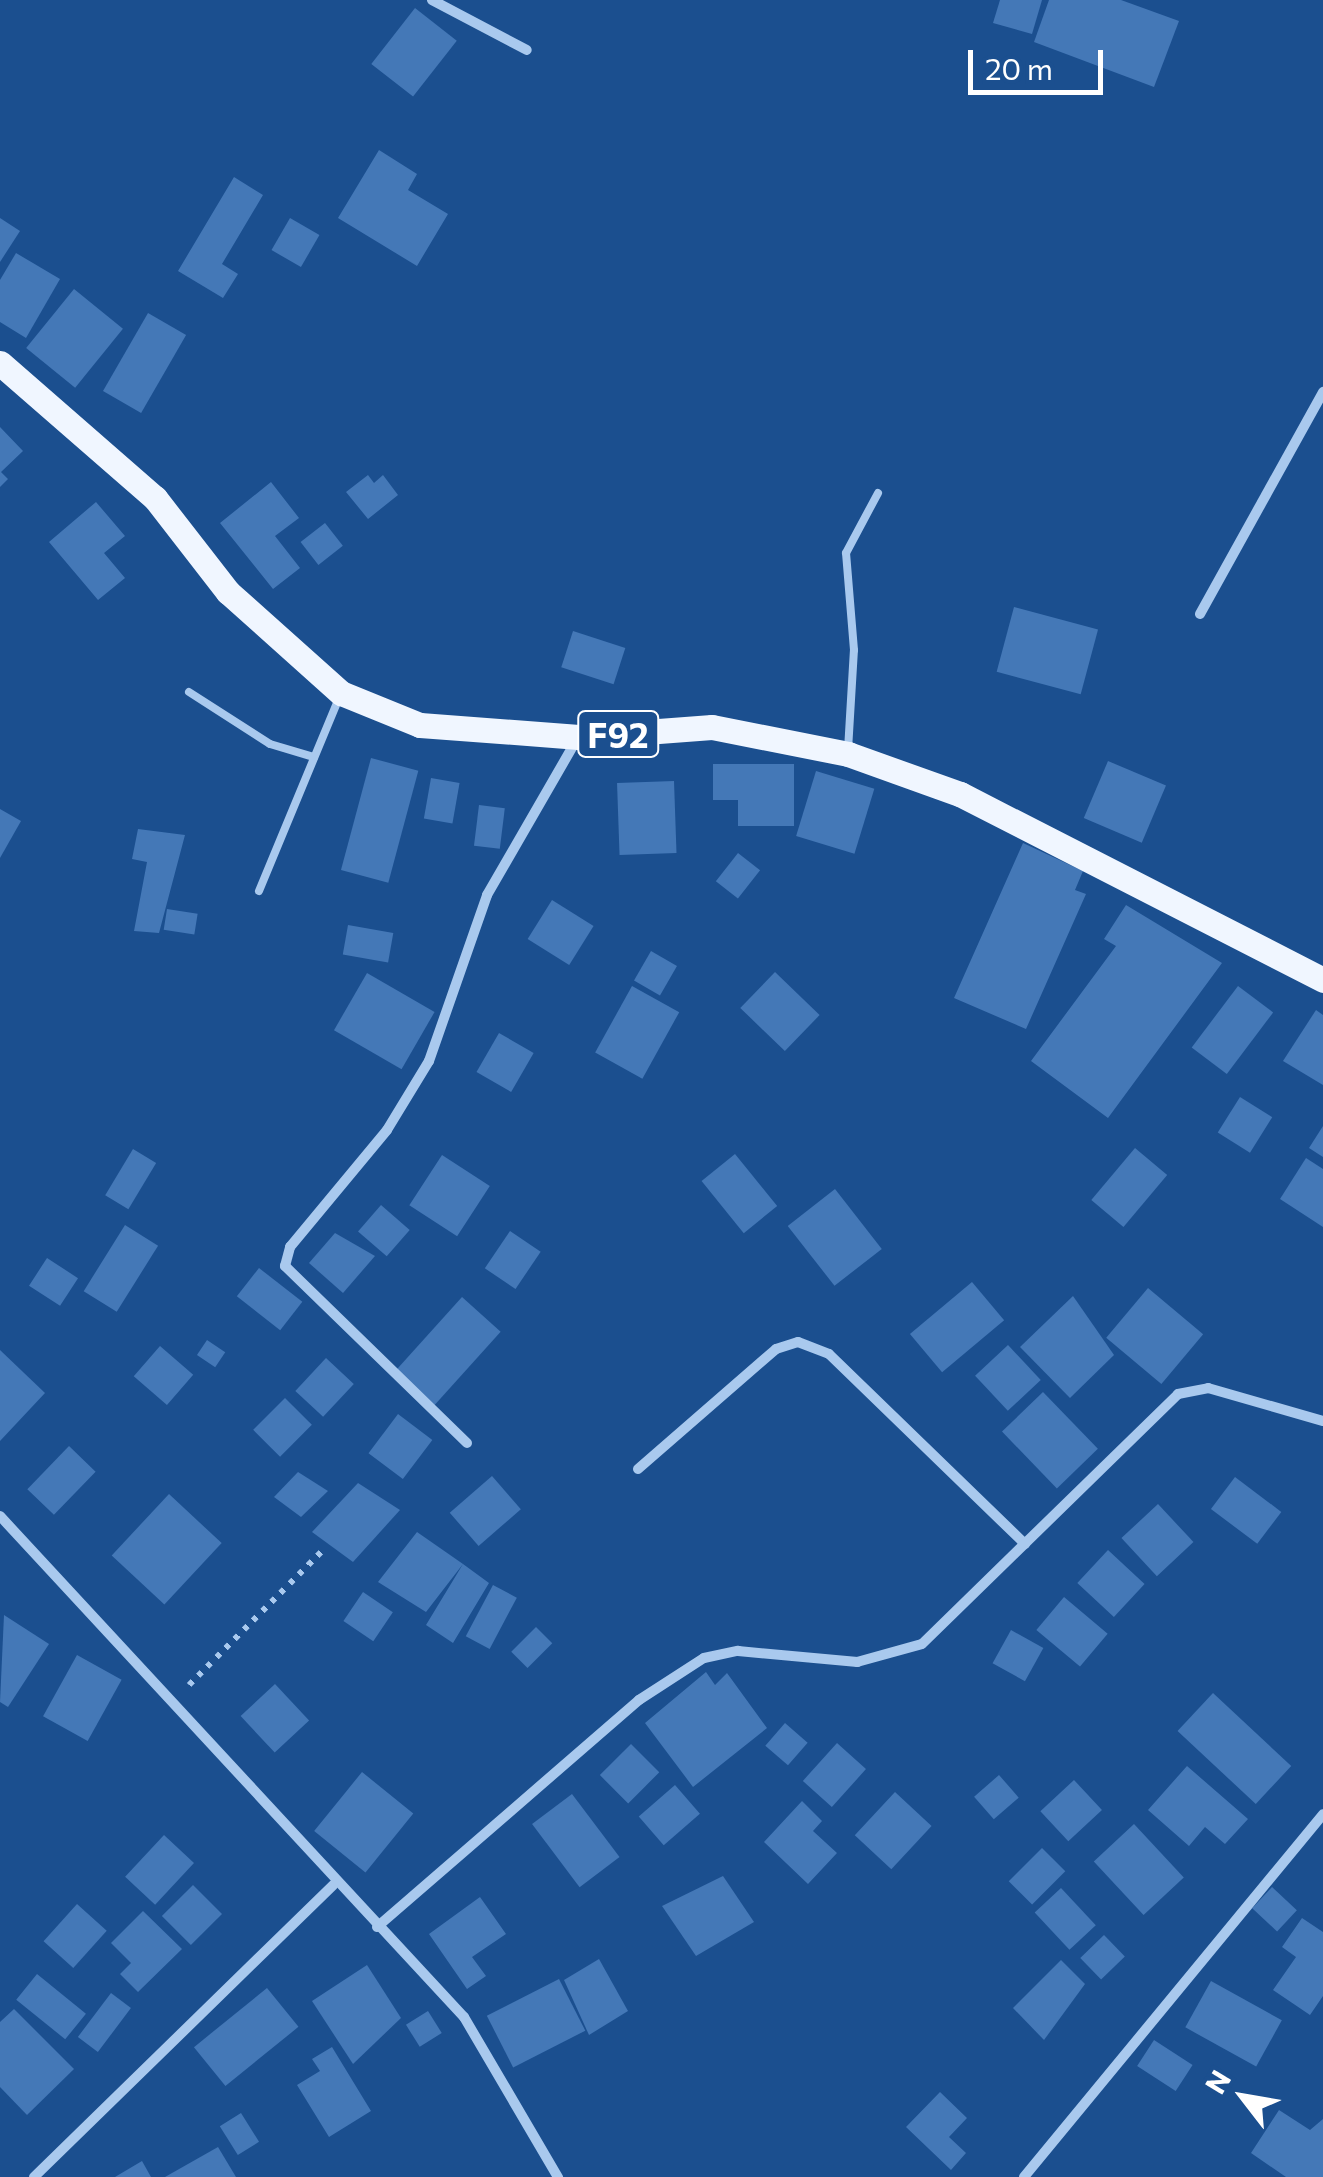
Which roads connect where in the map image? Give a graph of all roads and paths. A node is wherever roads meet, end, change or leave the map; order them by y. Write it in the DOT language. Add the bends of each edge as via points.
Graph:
graph roads {
  1 [pos="432,0"];
  2 [pos="527,50"];
  3 [pos="0,363"];
  4 [pos="1323,392"];
  5 [pos="878,493"];
  6 [pos="1200,614"];
  7 [pos="190,692"];
  8 [pos="341,694"];
  9 [pos="579,736"];
  10 [pos="848,754"];
  11 [pos="314,758"];
  12 [pos="259,891"];
  13 [pos="1323,980"];
  14 [pos="1323,1421"];
  15 [pos="467,1443"];
  16 [pos="638,1469"];
  17 [pos="0,1516"];
  18 [pos="1025,1544"];
  19 [pos="325,1548"];
  20 [pos="168,1700"];
  21 [pos="1323,1814"];
  22 [pos="333,1884"];
  23 [pos="377,1926"];
  24 [pos="34,2177"];
  25 [pos="558,2177"];
  26 [pos="1024,2177"];
  1 -- 2 [label="street"];
  3 -- 8 [label="main road, F92" via="156,498 228,592"];
  4 -- 6 [label="street"];
  5 -- 10 [label="lane" via="846,553 854,650"];
  7 -- 11 [label="lane" via="270,744"];
  8 -- 9 [label="main road, F92" via="420,725"];
  8 -- 11 [label="lane"];
  9 -- 10 [label="main road, F92" via="712,727"];
  9 -- 15 [label="street" via="487,895 429,1061 387,1130 290,1246 285,1266"];
  10 -- 13 [label="main road, F92" via="960,794"];
  11 -- 12 [label="lane"];
  14 -- 18 [label="street" via="1208,1388 1178,1394"];
  16 -- 18 [label="street" via="776,1349 798,1342 828,1354"];
  17 -- 20 [label="street"];
  18 -- 23 [label="street" via="922,1644 893,1658 738,1651 674,1674"];
  19 -- 20 [label="path" via="214,1666"];
  20 -- 22 [label="street"];
  21 -- 26 [label="street"];
  22 -- 23 [label="street"];
  22 -- 24 [label="street"];
  23 -- 25 [label="street" via="464,2017"];
}
